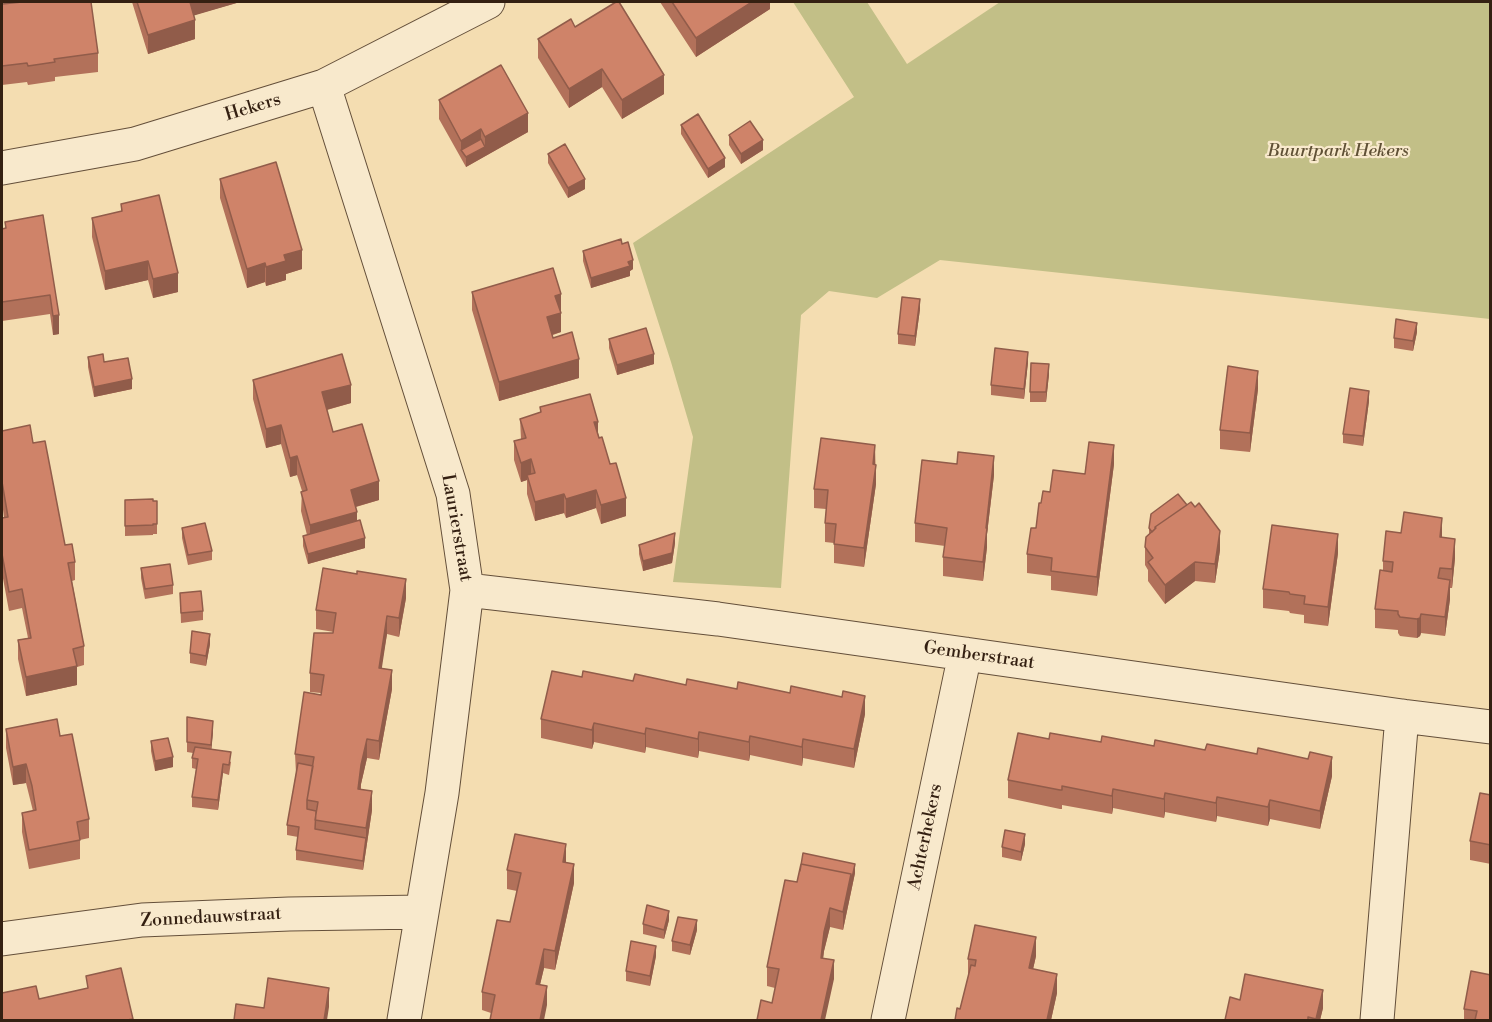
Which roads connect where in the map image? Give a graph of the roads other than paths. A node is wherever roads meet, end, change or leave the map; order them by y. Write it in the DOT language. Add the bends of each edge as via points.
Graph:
graph roads {
  1 [pos="488,2"];
  2 [pos="324,86"];
  3 [pos="2,168"];
  4 [pos="467,590"];
  5 [pos="965,654"];
  6 [pos="1402,716"];
  7 [pos="1491,727"];
  8 [pos="422,912"];
  9 [pos="2,939"];
  10 [pos="404,1020"];
  11 [pos="888,1020"];
  12 [pos="1377,1020"];
  1 -- 2 [label="street, Hekers"];
  2 -- 3 [label="street, Hekers" via="135,144"];
  2 -- 4 [label="street, Laurierstraat" via="453,494"];
  4 -- 5 [label="street, Gemberstraat" via="718,619"];
  4 -- 8 [label="street, Laurierstraat" via="442,793"];
  5 -- 6 [label="street, Gemberstraat"];
  5 -- 11 [label="street, Achterhekers"];
  6 -- 7 [label="street, Gemberstraat"];
  6 -- 12 [label="street"];
  8 -- 9 [label="street, Zonnedauwstraat" via="142,920"];
  8 -- 10 [label="street, Laurierstraat"];
}
